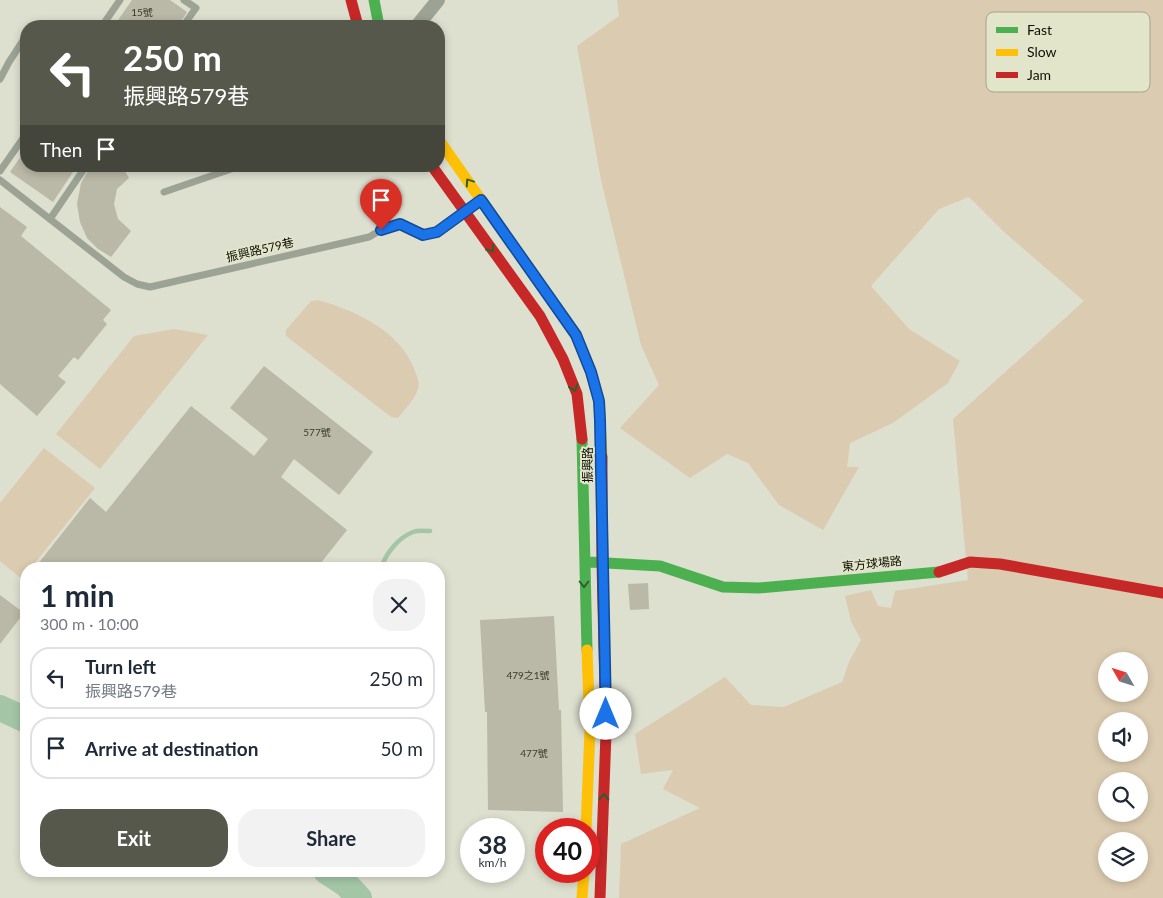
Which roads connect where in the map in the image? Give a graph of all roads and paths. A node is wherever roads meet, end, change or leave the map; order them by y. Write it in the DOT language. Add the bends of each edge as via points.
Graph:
graph roads {
  1 [pos="120,0"];
  2 [pos="184,0"];
  3 [pos="351,0"];
  4 [pos="374,0"];
  5 [pos="438,0"];
  6 [pos="106,20"];
  7 [pos="187,20"];
  8 [pos="356,20"];
  9 [pos="378,20"];
  10 [pos="422,20"];
  11 [pos="20,45"];
  12 [pos="0,79"];
  13 [pos="20,143"];
  14 [pos="445,152"];
  15 [pos="0,171"];
  16 [pos="82,172"];
  17 [pos="222,172"];
  18 [pos="438,172"];
  19 [pos="0,180"];
  20 [pos="164,192"];
  21 [pos="473,206"];
  22 [pos="50,218"];
  23 [pos="584,561"];
  24 [pos="602,563"];
  25 [pos="1163,593"];
  26 [pos="586,818"];
  27 [pos="583,883"];
  28 [pos="582,898"];
  29 [pos="600,898"];
  1 -- 6 [label="lane"];
  2 -- 7 [label="lane" via="196,8"];
  3 -- 8 [label="street"];
  4 -- 9 [label="street"];
  5 -- 10 [label="street"];
  11 -- 12 [label="lane"];
  13 -- 15 [label="lane"];
  21 -- 14 [label="street, 振興路, one-way"];
  16 -- 22 [label="lane"];
  17 -- 20 [label="lane"];
  18 -- 21 [label="street, 振興路"];
  19 -- 22 [label="lane, 振興路579巷"];
  21 -- 22 [label="lane, 振興路579巷" via="437,232 423,235 400,224 369,237 150,287 124,277"];
  21 -- 23 [label="street, 振興路, one-way" via="540,316 563,359 576,394 582,436"];
  21 -- 24 [label="street, 振興路" via="576,335 591,372 599,401 602,439"];
  23 -- 24 [label="street, 東方球場路"];
  23 -- 26 [label="street, 振興路, one-way" via="590,730"];
  24 -- 25 [label="street, 東方球場路" via="660,566 723,588 759,588 940,572 970,562 1000,564"];
  29 -- 24 [label="street, 振興路, one-way" via="606,733"];
  27 -- 28 [label="street"];
}
